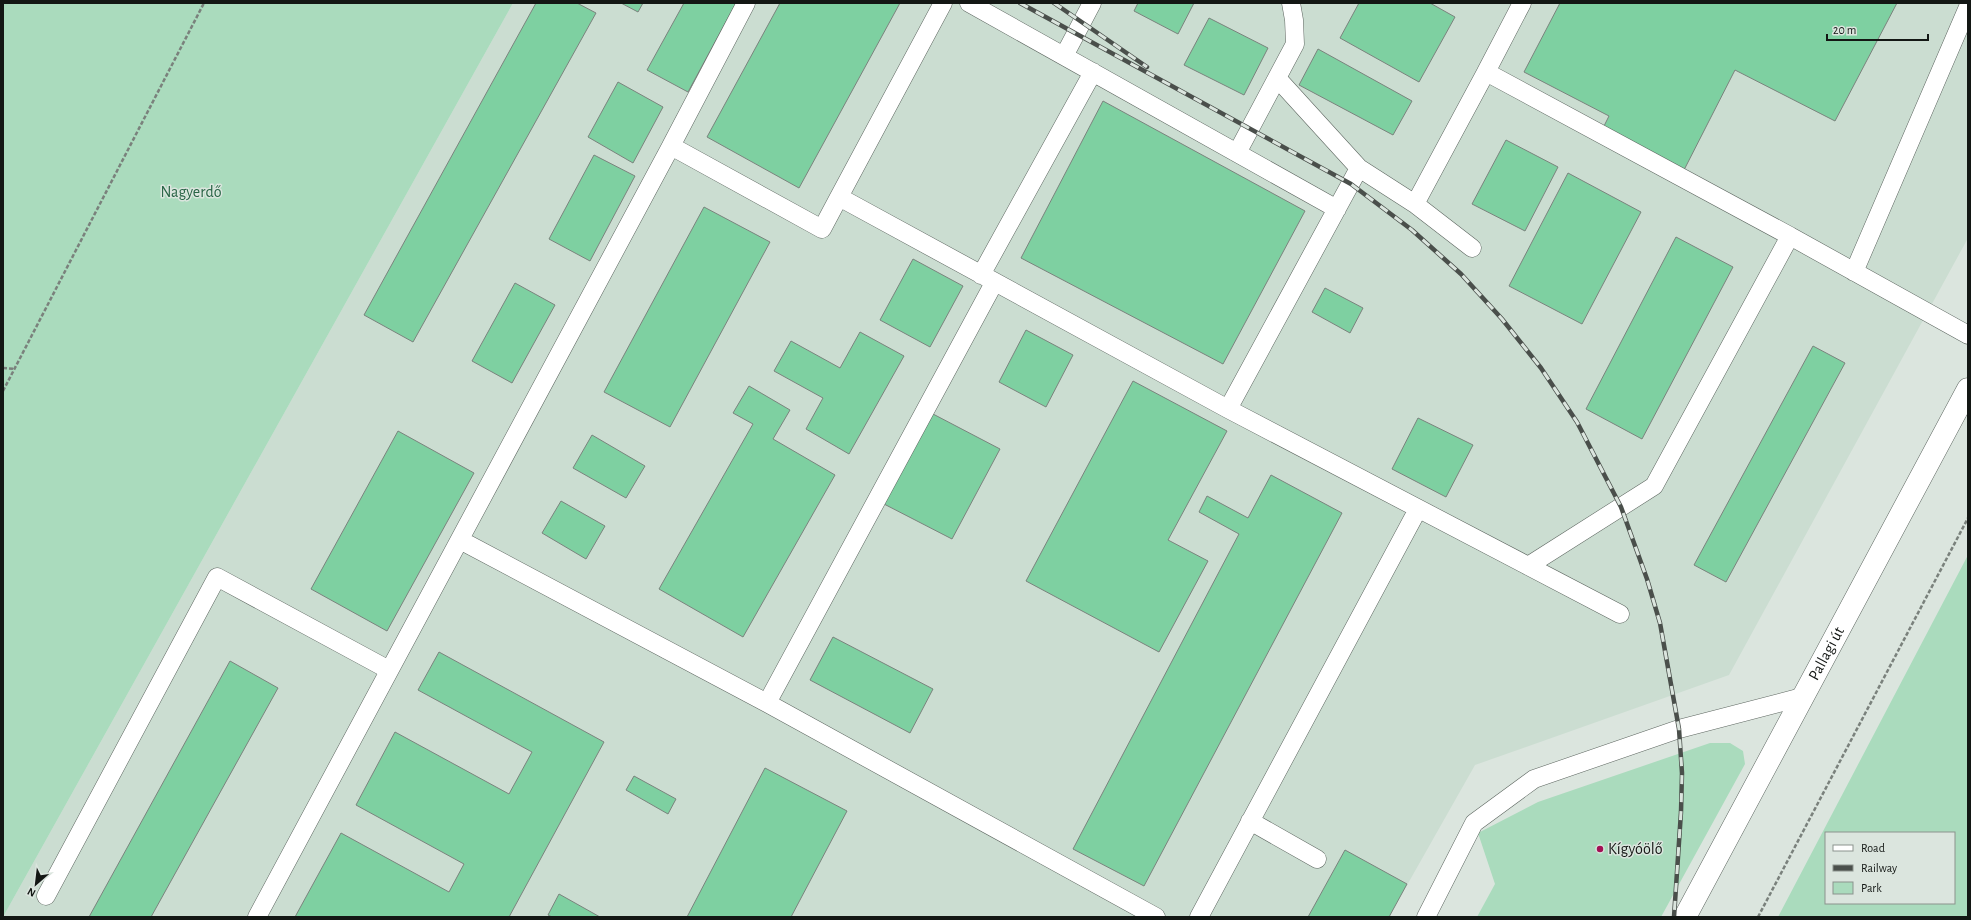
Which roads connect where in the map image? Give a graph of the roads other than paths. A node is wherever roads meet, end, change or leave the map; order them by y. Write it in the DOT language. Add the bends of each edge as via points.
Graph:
graph roads {
  1 [pos="746,3"];
  2 [pos="943,3"];
  3 [pos="969,3"];
  4 [pos="1092,3"];
  5 [pos="1291,3"];
  6 [pos="1522,3"];
  7 [pos="1968,7"];
  8 [pos="1064,56"];
  9 [pos="1093,72"];
  10 [pos="1486,72"];
  11 [pos="1277,78"];
  12 [pos="670,146"];
  13 [pos="1237,153"];
  14 [pos="1359,168"];
  15 [pos="839,197"];
  16 [pos="1415,204"];
  17 [pos="1337,208"];
  18 [pos="1790,236"];
  19 [pos="1472,248"];
  20 [pos="1854,272"];
  21 [pos="988,279"];
  22 [pos="1968,335"];
  23 [pos="1968,390"];
  24 [pos="1228,409"];
  25 [pos="1418,509"];
  26 [pos="460,540"];
  27 [pos="1528,566"];
  28 [pos="1620,614"];
  29 [pos="390,670"];
  30 [pos="1802,697"];
  31 [pos="767,702"];
  32 [pos="1250,821"];
  33 [pos="1317,859"];
  34 [pos="46,896"];
  35 [pos="257,917"];
  36 [pos="1156,917"];
  37 [pos="1199,917"];
  38 [pos="1426,917"];
  39 [pos="1685,917"];
  1 -- 12 [label="lane"];
  2 -- 15 [label="lane"];
  3 -- 8 [label="lane"];
  4 -- 8 [label="lane"];
  5 -- 11 [label="lane" via="1295,44"];
  6 -- 10 [label="lane"];
  7 -- 20 [label="lane"];
  8 -- 9 [label="lane"];
  9 -- 13 [label="lane"];
  9 -- 21 [label="lane"];
  10 -- 16 [label="lane"];
  10 -- 18 [label="lane"];
  11 -- 13 [label="lane"];
  11 -- 14 [label="lane"];
  12 -- 15 [label="lane" via="822,230"];
  12 -- 26 [label="lane"];
  13 -- 17 [label="lane"];
  14 -- 16 [label="lane"];
  14 -- 17 [label="lane"];
  15 -- 21 [label="lane"];
  16 -- 19 [label="lane"];
  17 -- 24 [label="lane"];
  18 -- 20 [label="lane"];
  18 -- 27 [label="lane" via="1654,486"];
  20 -- 22 [label="lane"];
  21 -- 24 [label="lane"];
  21 -- 31 [label="lane"];
  23 -- 30 [label="street, Pallagi út"];
  24 -- 25 [label="lane"];
  25 -- 27 [label="lane"];
  25 -- 32 [label="lane"];
  26 -- 29 [label="lane"];
  26 -- 31 [label="lane"];
  27 -- 28 [label="lane"];
  29 -- 34 [label="lane" via="217,578"];
  29 -- 35 [label="lane"];
  30 -- 38 [label="lane" via="1679,729 1534,779 1474,823"];
  30 -- 39 [label="street, Pallagi út"];
  31 -- 36 [label="lane"];
  32 -- 33 [label="lane"];
  32 -- 37 [label="lane"];
}
